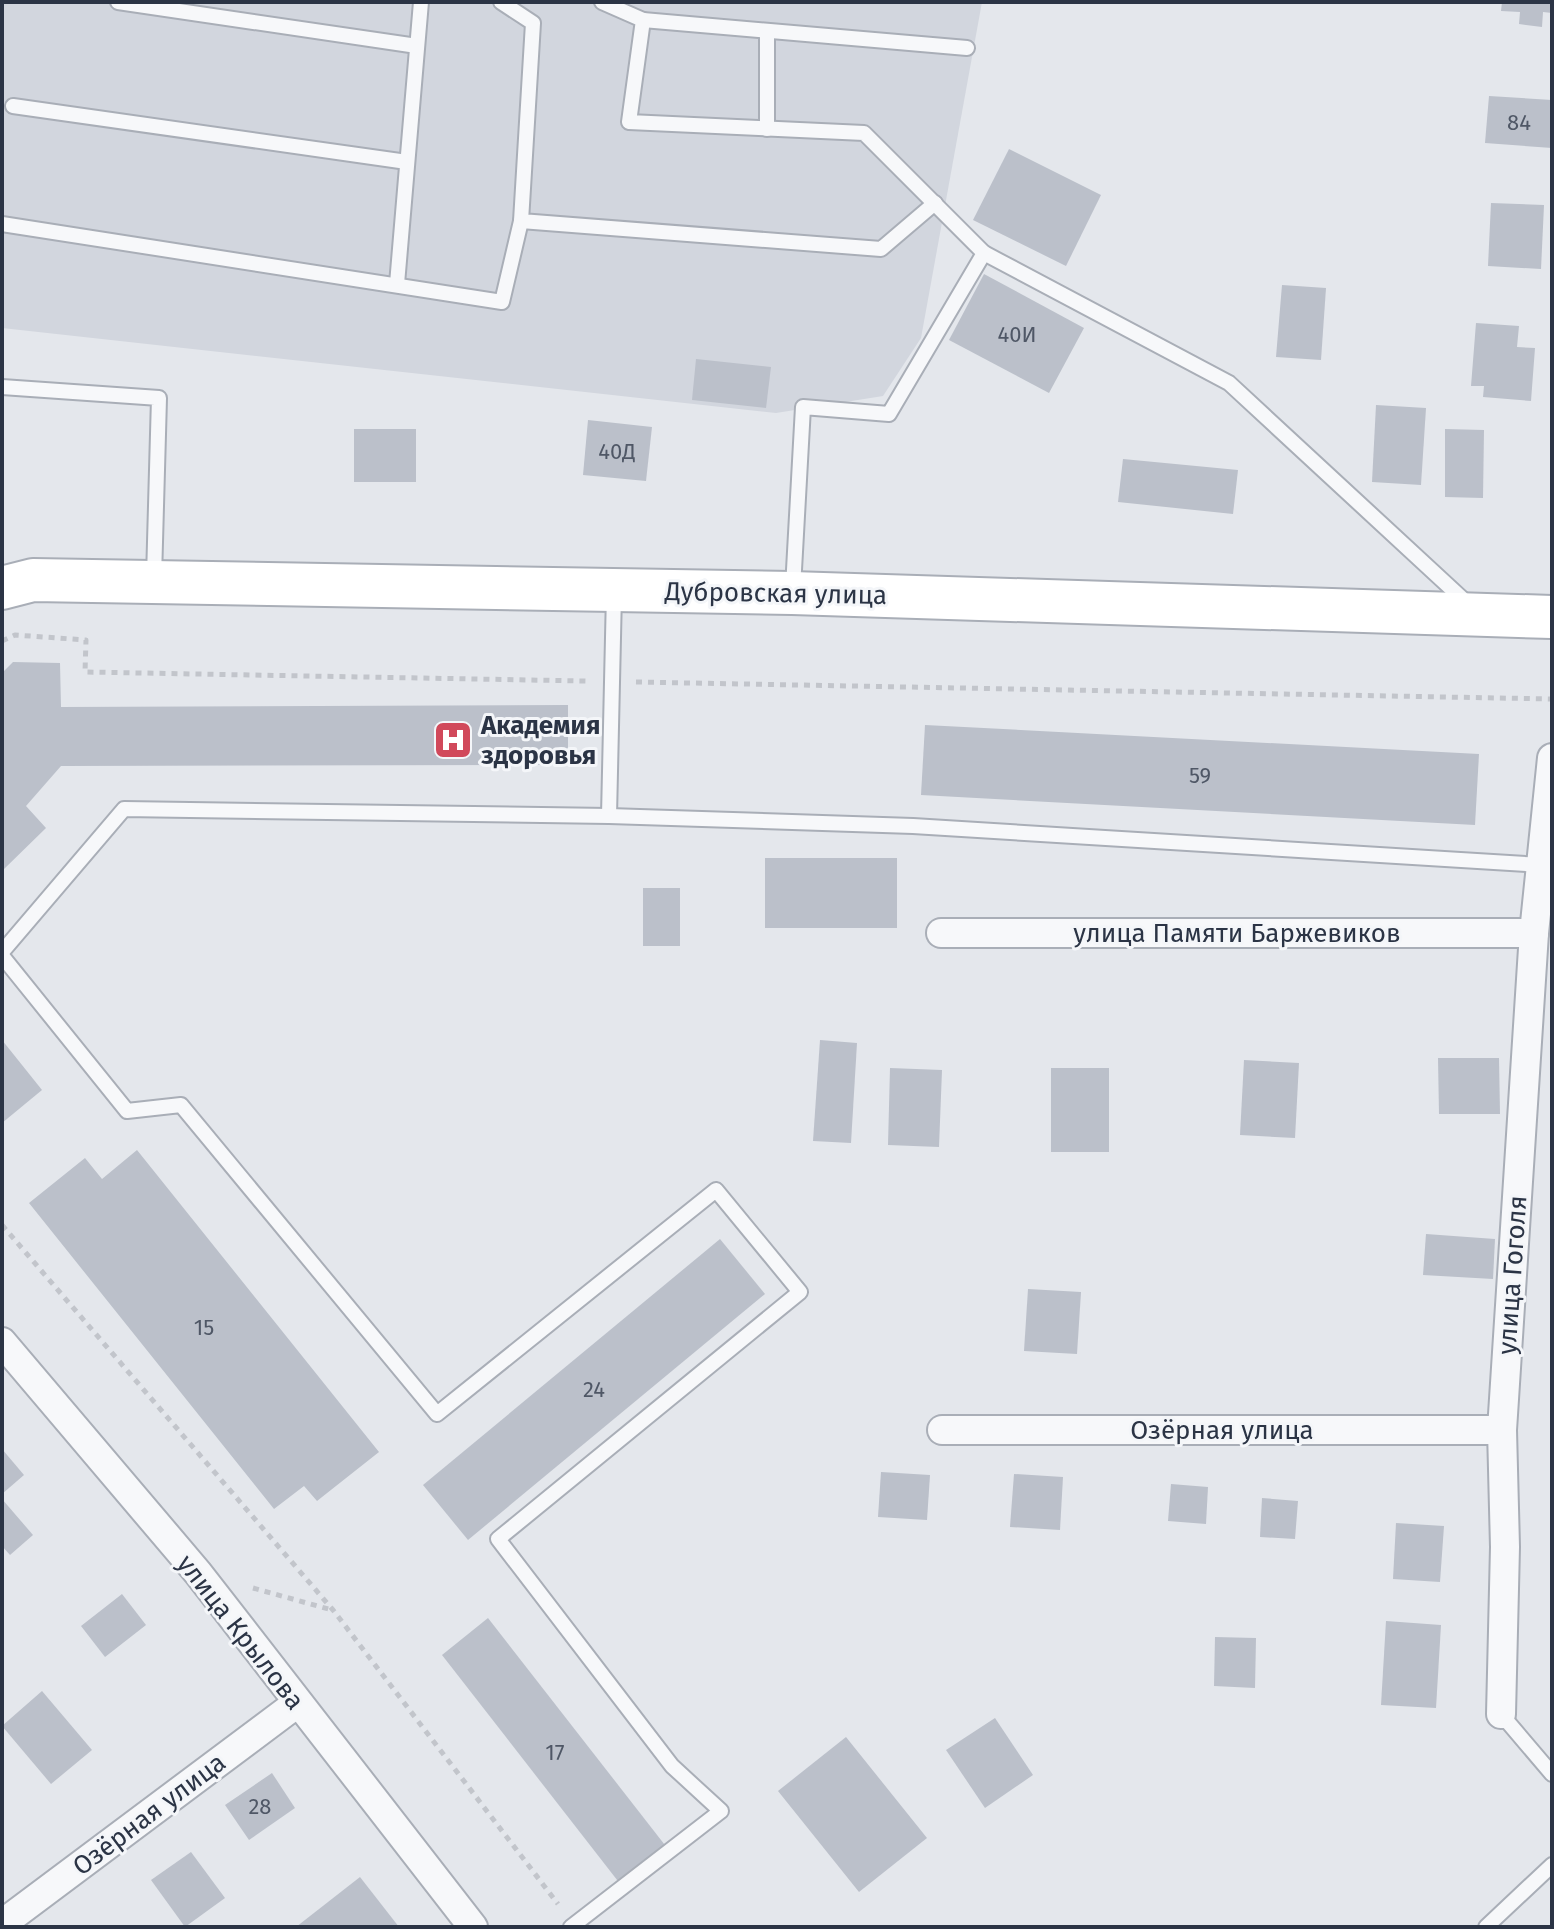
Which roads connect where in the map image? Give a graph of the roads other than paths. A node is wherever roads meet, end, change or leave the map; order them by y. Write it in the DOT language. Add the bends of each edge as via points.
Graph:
graph roads {
  1 [pos="118,2"];
  2 [pos="421,2"];
  3 [pos="501,2"];
  4 [pos="602,2"];
  5 [pos="643,20"];
  6 [pos="767,31"];
  7 [pos="417,46"];
  8 [pos="967,48"];
  9 [pos="13,106"];
  10 [pos="767,129"];
  11 [pos="407,162"];
  12 [pos="935,203"];
  13 [pos="521,221"];
  14 [pos="2,224"];
  15 [pos="984,253"];
  16 [pos="397,284"];
  17 [pos="2,387"];
  18 [pos="154,582"];
  19 [pos="2,588"];
  20 [pos="614,589"];
  21 [pos="792,593"];
  22 [pos="1480,615"];
  23 [pos="1552,617"];
  24 [pos="1552,758"];
  25 [pos="609,816"];
  26 [pos="1541,865"];
  27 [pos="941,933"];
  28 [pos="1534,933"];
  29 [pos="2,954"];
  30 [pos="2,1342"];
  31 [pos="942,1430"];
  32 [pos="1502,1430"];
  33 [pos="296,1704"];
  34 [pos="1501,1714"];
  35 [pos="1552,1774"];
  36 [pos="1552,1865"];
  37 [pos="2,1924"];
  38 [pos="572,1926"];
  39 [pos="473,1927"];
  40 [pos="1486,1927"];
  1 -- 7 [label="lane"];
  2 -- 7 [label="lane"];
  3 -- 13 [label="lane" via="533,23"];
  4 -- 5 [label="lane"];
  5 -- 6 [label="lane"];
  5 -- 10 [label="lane" via="629,122"];
  6 -- 8 [label="lane"];
  6 -- 10 [label="lane"];
  7 -- 11 [label="lane"];
  9 -- 11 [label="lane"];
  10 -- 12 [label="lane" via="864,133"];
  11 -- 16 [label="lane"];
  12 -- 13 [label="lane" via="881,249"];
  12 -- 15 [label="lane"];
  13 -- 16 [label="lane" via="502,302"];
  14 -- 16 [label="lane"];
  15 -- 21 [label="lane" via="889,414 803,407"];
  15 -- 22 [label="lane" via="1229,383"];
  17 -- 18 [label="lane" via="159,398"];
  18 -- 19 [label="street, Дубровская улица" via="33,580"];
  18 -- 20 [label="street, Дубровская улица"];
  20 -- 21 [label="street, Дубровская улица"];
  20 -- 25 [label="lane"];
  21 -- 22 [label="street, Дубровская улица"];
  22 -- 23 [label="street, Дубровская улица"];
  24 -- 26 [label="street, улица Гоголя"];
  25 -- 26 [label="lane" via="913,826"];
  25 -- 29 [label="lane" via="124,809"];
  26 -- 28 [label="street, улица Гоголя"];
  27 -- 28 [label="street, улица Памяти Баржевиков"];
  28 -- 32 [label="street, улица Гоголя"];
  29 -- 38 [label="lane" via="127,1111 181,1105 437,1414 716,1190 800,1292 498,1539 672,1766 721,1811"];
  30 -- 33 [label="street, улица Крылова" via="198,1573"];
  31 -- 32 [label="street, Озёрная улица"];
  32 -- 34 [label="street, улица Гоголя"];
  33 -- 37 [label="street, Озёрная улица"];
  33 -- 39 [label="street, улица Крылова"];
  34 -- 35 [label="lane, улица Гоголя"];
  36 -- 40 [label="lane"];
}
